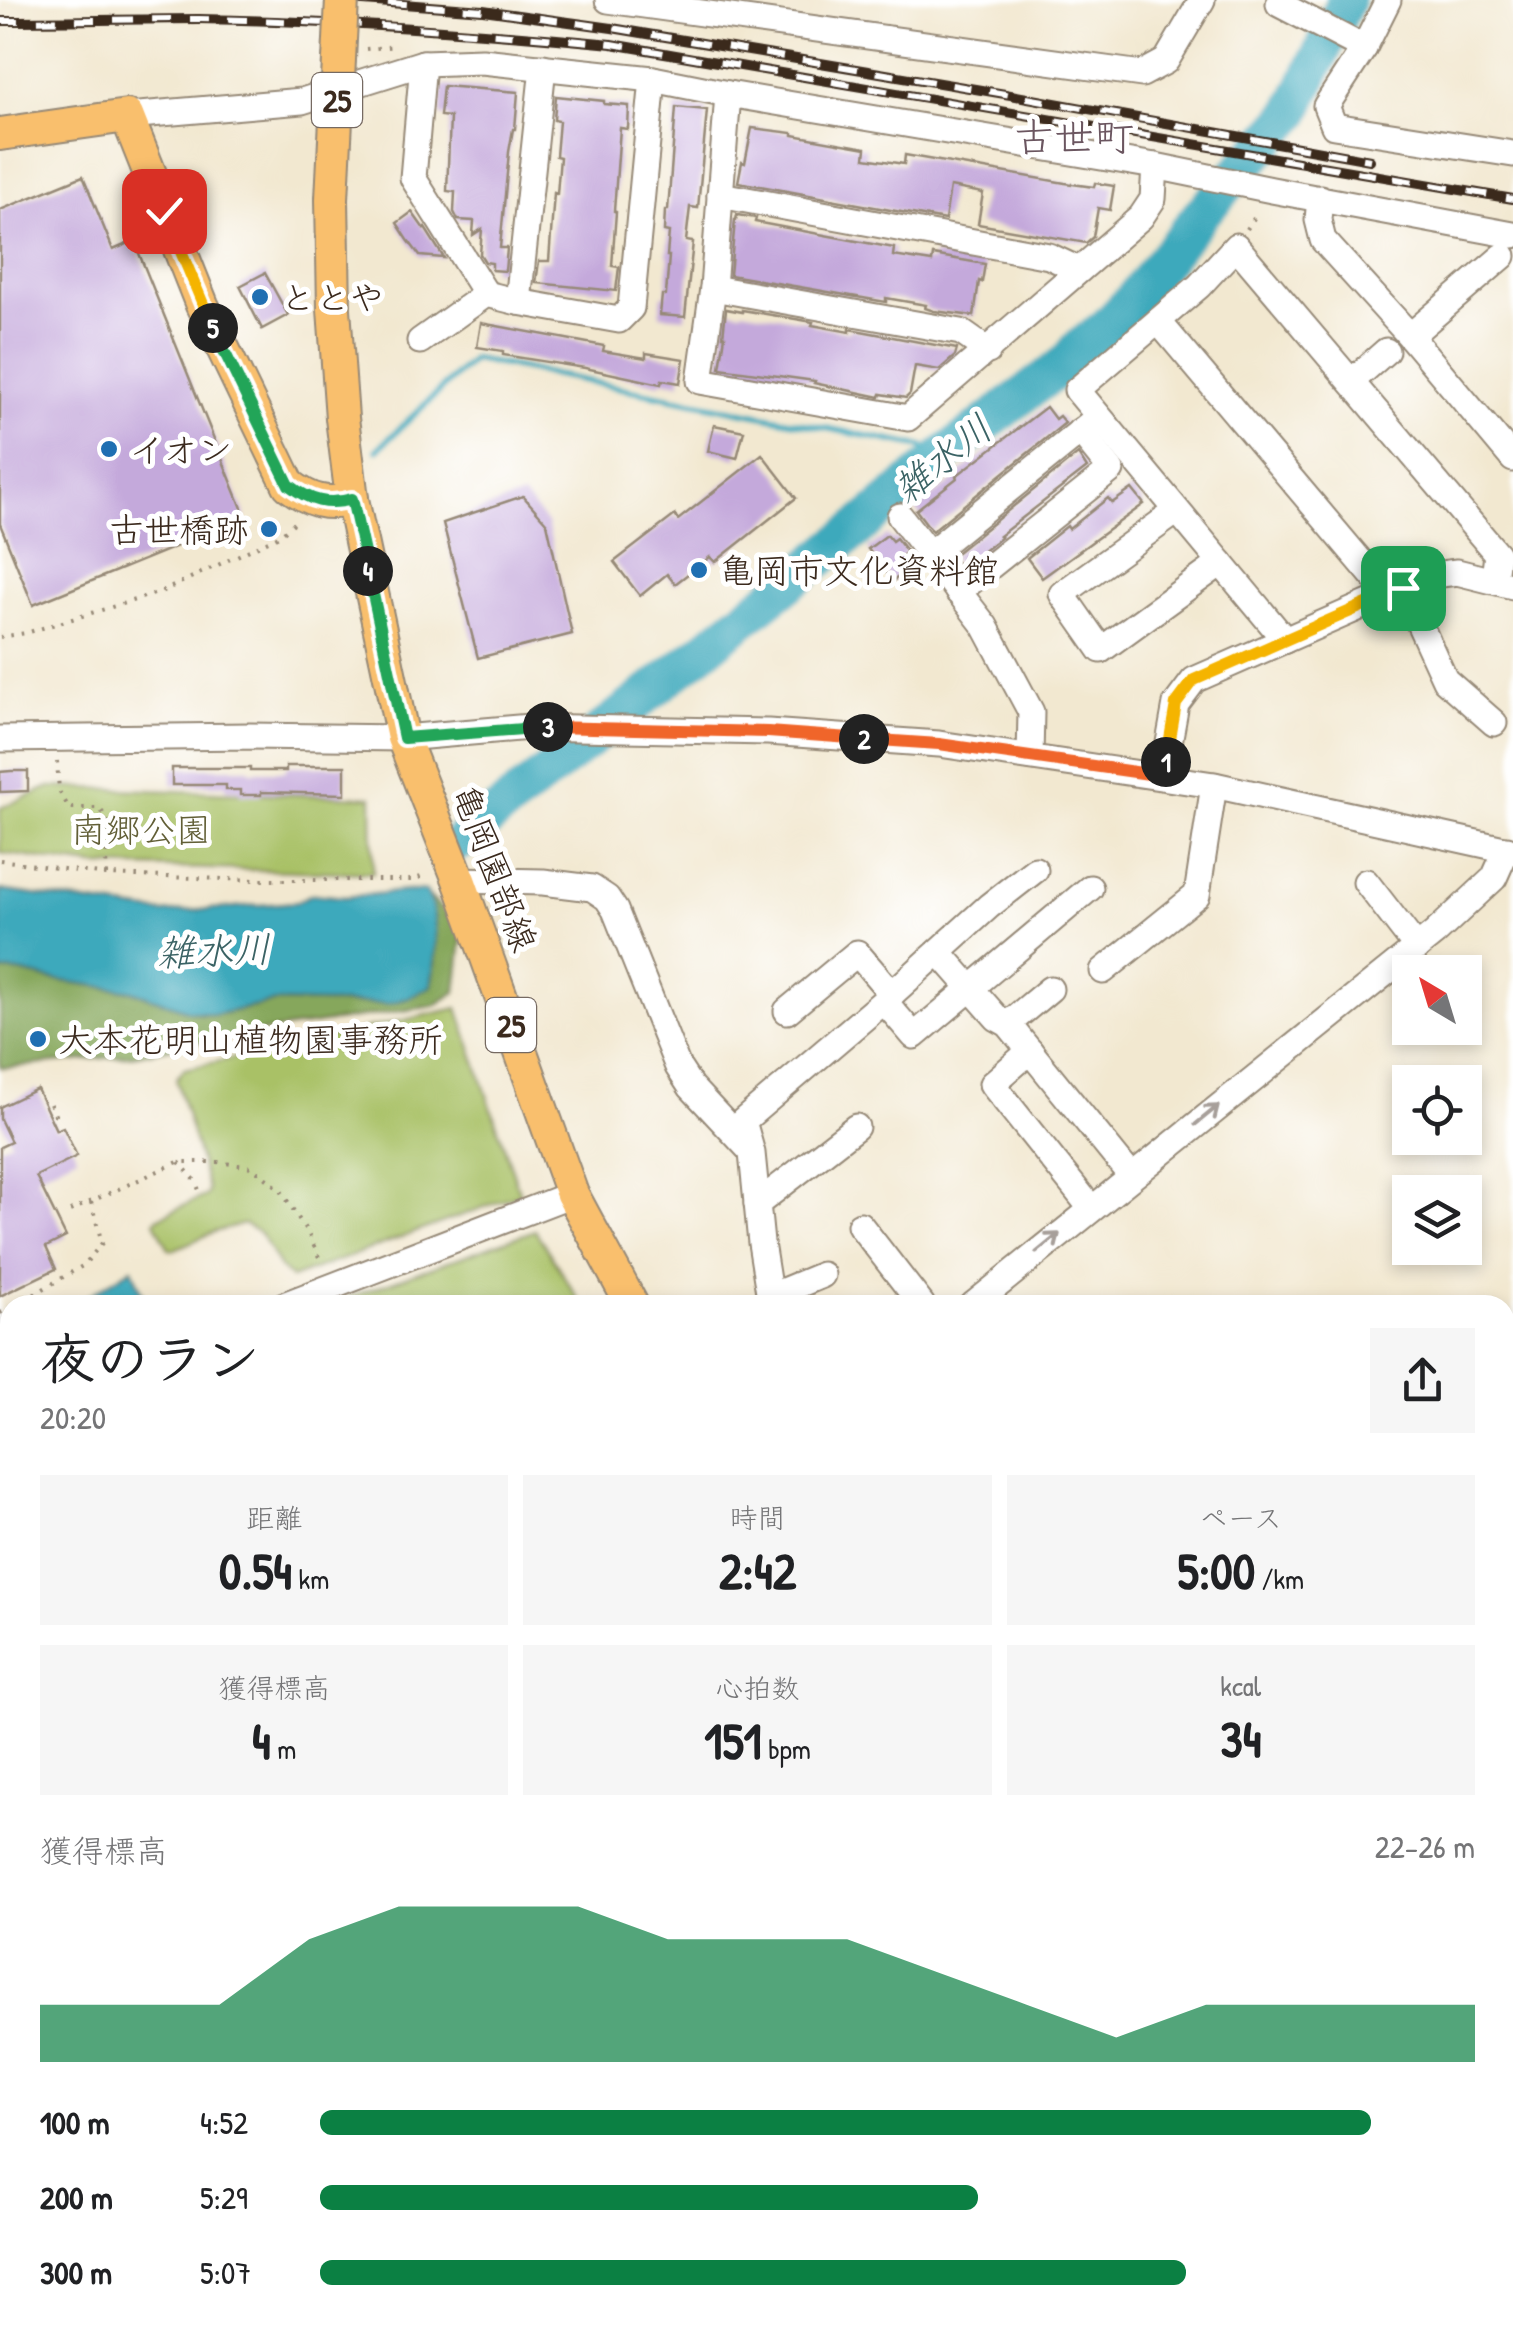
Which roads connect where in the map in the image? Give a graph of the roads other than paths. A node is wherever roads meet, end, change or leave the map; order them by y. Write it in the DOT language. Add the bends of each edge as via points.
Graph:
graph roads {
  1 [pos="342,0"];
  2 [pos="608,0"];
  3 [pos="1202,0"];
  4 [pos="1388,0"];
  5 [pos="1279,4"];
  6 [pos="1364,48"];
  7 [pos="411,59"];
  8 [pos="543,68"];
  9 [pos="653,79"];
  10 [pos="728,94"];
  11 [pos="127,116"];
  12 [pos="0,134"];
  13 [pos="1513,154"];
  14 [pos="1155,166"];
  15 [pos="720,195"];
  16 [pos="1320,198"];
  17 [pos="1508,246"];
  18 [pos="1079,270"];
  19 [pos="713,288"];
  20 [pos="486,294"];
  21 [pos="518,302"];
  22 [pos="1158,322"];
  23 [pos="1410,336"];
  24 [pos="420,341"];
  25 [pos="988,350"];
  26 [pos="1386,351"];
  27 [pos="1352,381"];
  28 [pos="1089,424"];
  29 [pos="1513,459"];
  30 [pos="352,499"];
  31 [pos="1177,511"];
  32 [pos="900,516"];
  33 [pos="930,554"];
  34 [pos="1221,563"];
  35 [pos="1503,583"];
  36 [pos="958,592"];
  37 [pos="1396,592"];
  38 [pos="1285,640"];
  39 [pos="1494,724"];
  40 [pos="404,738"];
  41 [pos="0,739"];
  42 [pos="1030,757"];
  43 [pos="1163,776"];
  44 [pos="1214,785"];
  45 [pos="1510,850"];
  46 [pos="1035,870"];
  47 [pos="456,874"];
  48 [pos="1366,882"];
  49 [pos="1090,888"];
  50 [pos="1417,948"];
  51 [pos="939,952"];
  52 [pos="1104,971"];
  53 [pos="971,988"];
  54 [pos="1050,989"];
  55 [pos="888,998"];
  56 [pos="787,1011"];
  57 [pos="1008,1024"];
  58 [pos="1030,1051"];
  59 [pos="856,1128"];
  60 [pos="752,1153"];
  61 [pos="1131,1176"];
  62 [pos="572,1194"];
  63 [pos="757,1204"];
  64 [pos="1091,1208"];
  65 [pos="860,1225"];
  66 [pos="822,1275"];
  67 [pos="309,1295"];
  68 [pos="627,1295"];
  69 [pos="769,1295"];
  70 [pos="782,1295"];
  71 [pos="914,1295"];
  72 [pos="1001,1295"];
  1 -- 30 [label="main road, 亀岡園部線 / 25, bridge" via="334,310"];
  2 -- 3 [label="street" via="1142,74 1166,61"];
  4 -- 6 [label="street"];
  5 -- 6 [label="street"];
  6 -- 13 [label="street" via="1326,106 1334,126"];
  7 -- 8 [label="street"];
  7 -- 11 [label="street" via="302,101"];
  7 -- 20 [label="street" via="413,178"];
  8 -- 9 [label="street"];
  8 -- 21 [label="street"];
  9 -- 10 [label="street"];
  9 -- 21 [label="street" via="631,308 619,320"];
  10 -- 14 [label="street"];
  10 -- 15 [label="street"];
  11 -- 12 [label="main road"];
  11 -- 30 [label="main road" via="202,306 289,485 317,501"];
  14 -- 16 [label="street"];
  14 -- 18 [label="street" via="1153,199 1141,217"];
  15 -- 18 [label="street" via="1049,256"];
  15 -- 19 [label="street"];
  16 -- 17 [label="street"];
  16 -- 23 [label="street" via="1324,240"];
  17 -- 23 [label="street"];
  18 -- 25 [label="street"];
  19 -- 25 [label="street" via="961,332"];
  19 -- 25 [label="street" via="700,381 908,418"];
  20 -- 21 [label="street"];
  20 -- 24 [label="street"];
  22 -- 27 [label="street" via="1236,246"];
  22 -- 28 [label="street" via="1077,390"];
  22 -- 37 [label="street"];
  23 -- 29 [label="street"];
  26 -- 27 [label="street"];
  27 -- 35 [label="street" via="1497,554"];
  28 -- 31 [label="street"];
  28 -- 33 [label="street"];
  28 -- 36 [label="street" via="1111,470"];
  30 -- 40 [label="main road, 亀岡園部線 / 25"];
  31 -- 34 [label="street"];
  31 -- 34 [label="street" via="1062,594 1101,650"];
  32 -- 33 [label="street"];
  33 -- 36 [label="street"];
  34 -- 38 [label="street"];
  35 -- 37 [label="street" via="1457,572"];
  36 -- 42 [label="street" via="985,626 1031,712"];
  37 -- 38 [label="street"];
  37 -- 39 [label="street" via="1445,680"];
  38 -- 43 [label="street" via="1194,680 1176,704"];
  40 -- 41 [label="street"];
  40 -- 42 [label="street" via="530,727 731,731 939,744"];
  40 -- 47 [label="main road, 亀岡園部線 / 25"];
  42 -- 43 [label="street"];
  43 -- 44 [label="street"];
  44 -- 45 [label="street"];
  44 -- 52 [label="street" via="1196,895"];
  45 -- 50 [label="street" via="1494,878"];
  46 -- 51 [label="street"];
  47 -- 60 [label="street" via="592,888 608,898 678,1067"];
  47 -- 62 [label="main road, 亀岡園部線 / 25"];
  48 -- 50 [label="street"];
  49 -- 53 [label="street"];
  61 -- 50 [label="street, one-way"];
  51 -- 53 [label="street"];
  51 -- 55 [label="street"];
  53 -- 55 [label="street" via="914,1036"];
  53 -- 57 [label="street"];
  54 -- 57 [label="street"];
  55 -- 56 [label="street" via="857,952"];
  55 -- 60 [label="street" via="743,1121"];
  57 -- 58 [label="street"];
  58 -- 61 [label="street"];
  58 -- 64 [label="street" via="992,1084"];
  59 -- 63 [label="street"];
  60 -- 63 [label="street"];
  61 -- 64 [label="street"];
  62 -- 67 [label="street"];
  62 -- 68 [label="main road, 亀岡園部線 / 25"];
  63 -- 69 [label="street"];
  72 -- 64 [label="street, one-way"];
  65 -- 71 [label="street"];
  66 -- 70 [label="street"];
}
